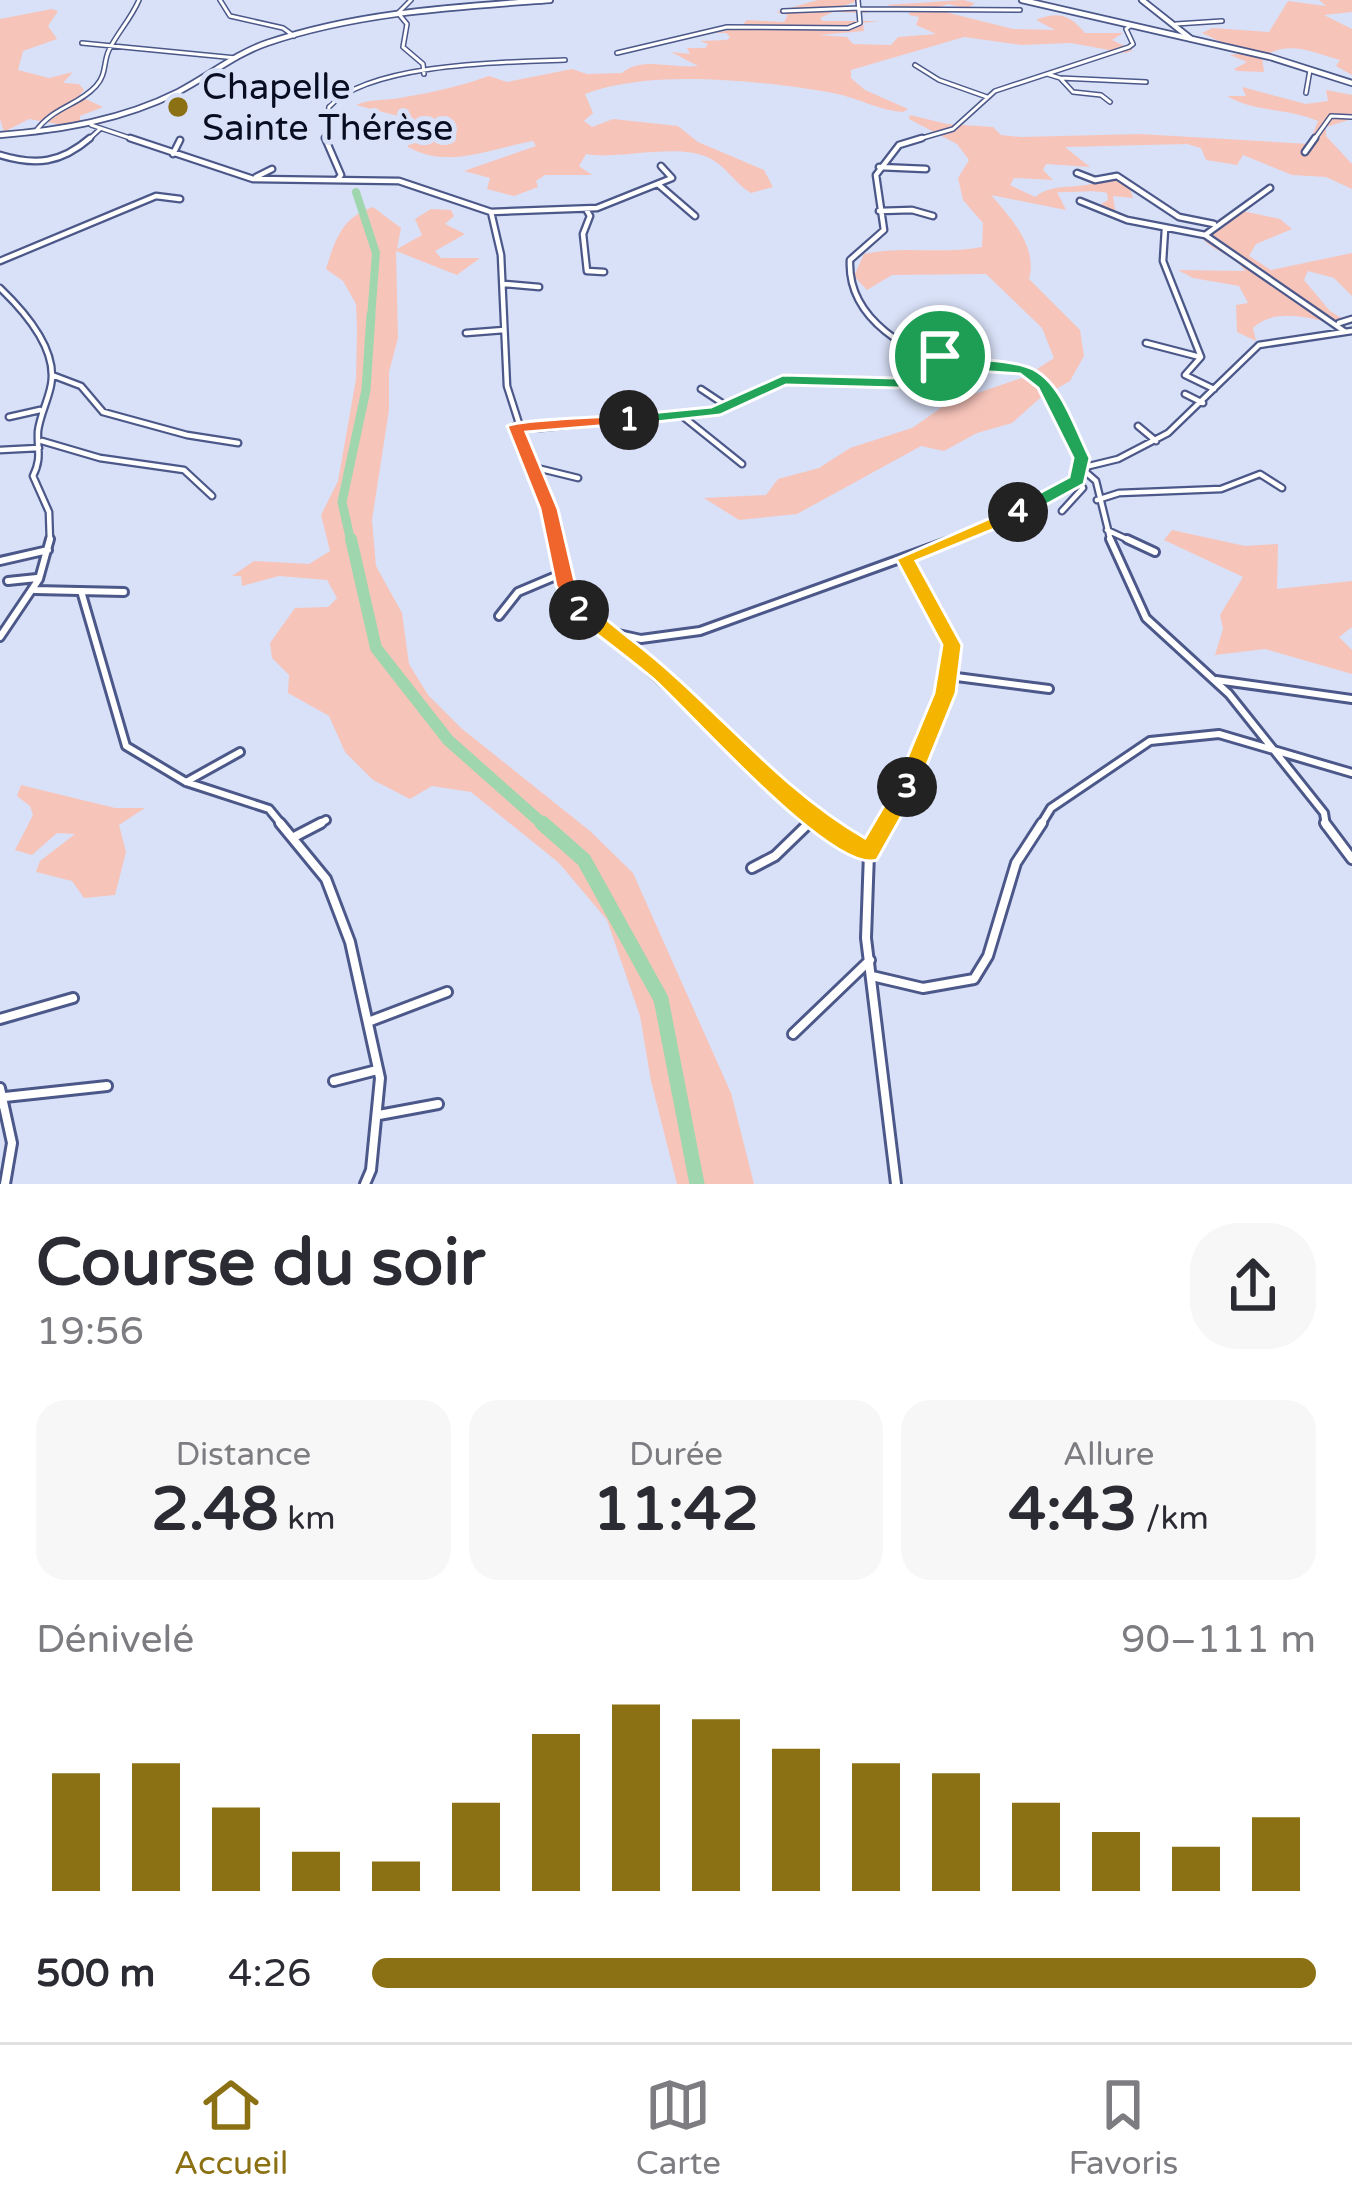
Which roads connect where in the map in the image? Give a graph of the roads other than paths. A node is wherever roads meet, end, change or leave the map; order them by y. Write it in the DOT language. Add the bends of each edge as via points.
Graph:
graph roads {
  1 [pos="139,0"];
  2 [pos="223,0"];
  3 [pos="411,0"];
  4 [pos="550,0"];
  5 [pos="858,0"];
  6 [pos="1022,0"];
  7 [pos="1142,0"];
  8 [pos="456,4"];
  9 [pos="859,9"];
  10 [pos="1020,10"];
  11 [pos="783,11"];
  12 [pos="399,15"];
  13 [pos="1222,21"];
  14 [pos="1176,24"];
  15 [pos="1130,26"];
  16 [pos="294,36"];
  17 [pos="1190,38"];
  18 [pos="82,43"];
  19 [pos="112,44"];
  20 [pos="617,53"];
  21 [pos="236,58"];
  22 [pos="565,60"];
  23 [pos="915,65"];
  24 [pos="1310,70"];
  25 [pos="424,74"];
  26 [pos="1047,74"];
  27 [pos="1060,78"];
  28 [pos="1146,82"];
  29 [pos="1352,83"];
  30 [pos="1306,93"];
  31 [pos="987,97"];
  32 [pos="1110,102"];
  33 [pos="1352,117"];
  34 [pos="91,125"];
  35 [pos="100,129"];
  36 [pos="35,132"];
  37 [pos="0,135"];
  38 [pos="180,140"];
  39 [pos="1305,152"];
  40 [pos="173,154"];
  41 [pos="0,155"];
  42 [pos="661,166"];
  43 [pos="879,167"];
  44 [pos="272,169"];
  45 [pos="926,170"];
  46 [pos="1077,173"];
  47 [pos="253,179"];
  48 [pos="338,179"];
  49 [pos="658,185"];
  50 [pos="1270,188"];
  51 [pos="180,199"];
  52 [pos="1080,201"];
  53 [pos="586,209"];
  54 [pos="491,212"];
  55 [pos="879,212"];
  56 [pos="695,216"];
  57 [pos="933,216"];
  58 [pos="1214,224"];
  59 [pos="1165,229"];
  60 [pos="1204,236"];
  61 [pos="0,262"];
  62 [pos="604,272"];
  63 [pos="504,284"];
  64 [pos="539,287"];
  65 [pos="0,288"];
  66 [pos="1352,319"];
  67 [pos="1345,328"];
  68 [pos="504,330"];
  69 [pos="466,333"];
  70 [pos="1146,343"];
  71 [pos="940,356"];
  72 [pos="1201,357"];
  73 [pos="50,374"];
  74 [pos="701,388"];
  75 [pos="1214,389"];
  76 [pos="1185,394"];
  77 [pos="1203,403"];
  78 [pos="728,407"];
  79 [pos="40,410"];
  80 [pos="681,416"];
  81 [pos="9,417"];
  82 [pos="515,426"];
  83 [pos="1138,426"];
  84 [pos="1156,441"];
  85 [pos="238,442"];
  86 [pos="41,445"];
  87 [pos="0,449"];
  88 [pos="742,464"];
  89 [pos="529,466"];
  90 [pos="1081,468"];
  91 [pos="578,478"];
  92 [pos="1078,480"];
  93 [pos="1282,488"];
  94 [pos="212,496"];
  95 [pos="1097,500"];
  96 [pos="1063,511"];
  97 [pos="1107,530"];
  98 [pos="48,550"];
  99 [pos="1155,552"];
  100 [pos="905,559"];
  101 [pos="0,561"];
  102 [pos="563,573"];
  103 [pos="37,578"];
  104 [pos="8,581"];
  105 [pos="35,590"];
  106 [pos="81,591"];
  107 [pos="124,592"];
  108 [pos="499,616"];
  109 [pos="611,635"];
  110 [pos="0,637"];
  111 [pos="949,676"];
  112 [pos="1213,680"];
  113 [pos="1049,689"];
  114 [pos="1352,699"];
  115 [pos="1268,748"];
  116 [pos="240,752"];
  117 [pos="1352,773"];
  118 [pos="186,782"];
  119 [pos="814,818"];
  120 [pos="326,820"];
  121 [pos="294,837"];
  122 [pos="869,853"];
  123 [pos="1352,860"];
  124 [pos="752,868"];
  125 [pos="870,960"];
  126 [pos="872,976"];
  127 [pos="447,992"];
  128 [pos="73,998"];
  129 [pos="0,1018"];
  130 [pos="368,1022"];
  131 [pos="793,1034"];
  132 [pos="376,1070"];
  133 [pos="334,1082"];
  134 [pos="107,1086"];
  135 [pos="2,1096"];
  136 [pos="438,1104"];
  137 [pos="379,1115"];
  138 [pos="5,1184"];
  139 [pos="365,1184"];
  140 [pos="896,1184"];
  1 -- 19 [label="street"];
  2 -- 16 [label="street" via="230,16"];
  3 -- 12 [label="street"];
  4 -- 8 [label="main road"];
  5 -- 9 [label="street"];
  6 -- 15 [label="main road"];
  7 -- 14 [label="street"];
  8 -- 12 [label="main road"];
  9 -- 10 [label="street"];
  9 -- 11 [label="street"];
  9 -- 20 [label="street" via="860,23 848,28 727,27"];
  12 -- 16 [label="main road"];
  12 -- 25 [label="street" via="407,24 403,47"];
  13 -- 14 [label="street"];
  14 -- 17 [label="street"];
  15 -- 17 [label="main road"];
  15 -- 26 [label="street" via="1129,47"];
  16 -- 21 [label="main road"];
  17 -- 24 [label="main road"];
  18 -- 19 [label="street"];
  19 -- 21 [label="street"];
  19 -- 36 [label="street" via="95,88 49,113"];
  21 -- 34 [label="main road" via="163,99"];
  22 -- 25 [label="street"];
  23 -- 31 [label="street"];
  24 -- 29 [label="main road"];
  24 -- 30 [label="street"];
  25 -- 48 [label="street" via="371,82 331,104 322,124"];
  26 -- 27 [label="street"];
  26 -- 31 [label="street"];
  27 -- 28 [label="street"];
  27 -- 32 [label="street" via="1073,92"];
  31 -- 43 [label="street" via="953,130 904,142"];
  33 -- 39 [label="street" via="1331,116"];
  34 -- 35 [label="street"];
  34 -- 36 [label="main road"];
  35 -- 40 [label="street"];
  35 -- 41 [label="street" via="43,164"];
  36 -- 37 [label="main road"];
  38 -- 40 [label="street"];
  40 -- 47 [label="street"];
  42 -- 49 [label="street" via="673,177"];
  43 -- 45 [label="street"];
  43 -- 55 [label="street"];
  44 -- 47 [label="street"];
  46 -- 58 [label="street" via="1114,176 1179,217"];
  47 -- 48 [label="street" via="294,186"];
  48 -- 54 [label="street" via="408,182"];
  49 -- 53 [label="street"];
  49 -- 56 [label="street"];
  50 -- 58 [label="street"];
  51 -- 61 [label="street" via="156,196"];
  52 -- 59 [label="street"];
  53 -- 54 [label="street"];
  53 -- 62 [label="street" via="587,272"];
  54 -- 63 [label="street"];
  55 -- 57 [label="street"];
  55 -- 71 [label="street" via="883,232 848,266 855,294 877,326"];
  58 -- 60 [label="street"];
  59 -- 60 [label="street"];
  59 -- 72 [label="street" via="1163,261"];
  60 -- 67 [label="street"];
  63 -- 64 [label="street"];
  63 -- 68 [label="street"];
  65 -- 73 [label="street" via="42,343"];
  66 -- 67 [label="street"];
  67 -- 75 [label="street" via="1259,344"];
  68 -- 69 [label="street"];
  68 -- 82 [label="street"];
  70 -- 72 [label="street"];
  71 -- 78 [label="street" via="937,367 898,383 783,380"];
  71 -- 90 [label="street" via="1024,370 1045,386"];
  72 -- 75 [label="street" via="1182,378"];
  73 -- 79 [label="street"];
  73 -- 85 [label="street" via="81,386 103,412"];
  74 -- 78 [label="street"];
  75 -- 77 [label="street"];
  76 -- 77 [label="street"];
  77 -- 84 [label="street"];
  78 -- 80 [label="street"];
  79 -- 81 [label="street"];
  79 -- 86 [label="street"];
  80 -- 82 [label="street"];
  80 -- 88 [label="street"];
  82 -- 89 [label="street"];
  83 -- 84 [label="street"];
  84 -- 90 [label="street"];
  86 -- 87 [label="street"];
  86 -- 94 [label="street" via="184,470"];
  86 -- 98 [label="street" via="33,476 49,512"];
  89 -- 91 [label="street"];
  89 -- 102 [label="street"];
  90 -- 92 [label="street"];
  90 -- 95 [label="street" via="1096,482"];
  92 -- 96 [label="street" via="1083,488"];
  92 -- 100 [label="street"];
  93 -- 95 [label="street" via="1260,474 1221,489"];
  95 -- 97 [label="street"];
  97 -- 99 [label="street"];
  97 -- 112 [label="street" via="1146,618"];
  98 -- 101 [label="street"];
  98 -- 103 [label="street"];
  100 -- 109 [label="street" via="684,635"];
  100 -- 111 [label="street" via="950,640"];
  102 -- 108 [label="street" via="518,592"];
  102 -- 109 [label="street" via="581,613"];
  103 -- 104 [label="street"];
  103 -- 105 [label="street"];
  105 -- 106 [label="street"];
  105 -- 110 [label="street"];
  106 -- 107 [label="street"];
  106 -- 118 [label="street" via="126,746"];
  109 -- 119 [label="street"];
  111 -- 113 [label="street"];
  111 -- 122 [label="street" via="907,787"];
  112 -- 114 [label="street"];
  112 -- 115 [label="street"];
  115 -- 117 [label="street"];
  115 -- 123 [label="street"];
  115 -- 126 [label="street" via="1210,733 1150,741 1051,808 1016,863 974,979 910,988"];
  116 -- 118 [label="street"];
  118 -- 121 [label="street" via="268,809"];
  119 -- 122 [label="street"];
  119 -- 124 [label="street"];
  120 -- 121 [label="street"];
  121 -- 130 [label="street" via="337,903"];
  122 -- 125 [label="street"];
  125 -- 126 [label="street"];
  125 -- 131 [label="street"];
  126 -- 140 [label="street"];
  127 -- 130 [label="street"];
  128 -- 129 [label="street"];
  130 -- 132 [label="street"];
  132 -- 133 [label="street"];
  132 -- 137 [label="street"];
  134 -- 135 [label="street"];
  135 -- 138 [label="street" via="12,1143"];
  136 -- 137 [label="street"];
  137 -- 139 [label="street"];
}
